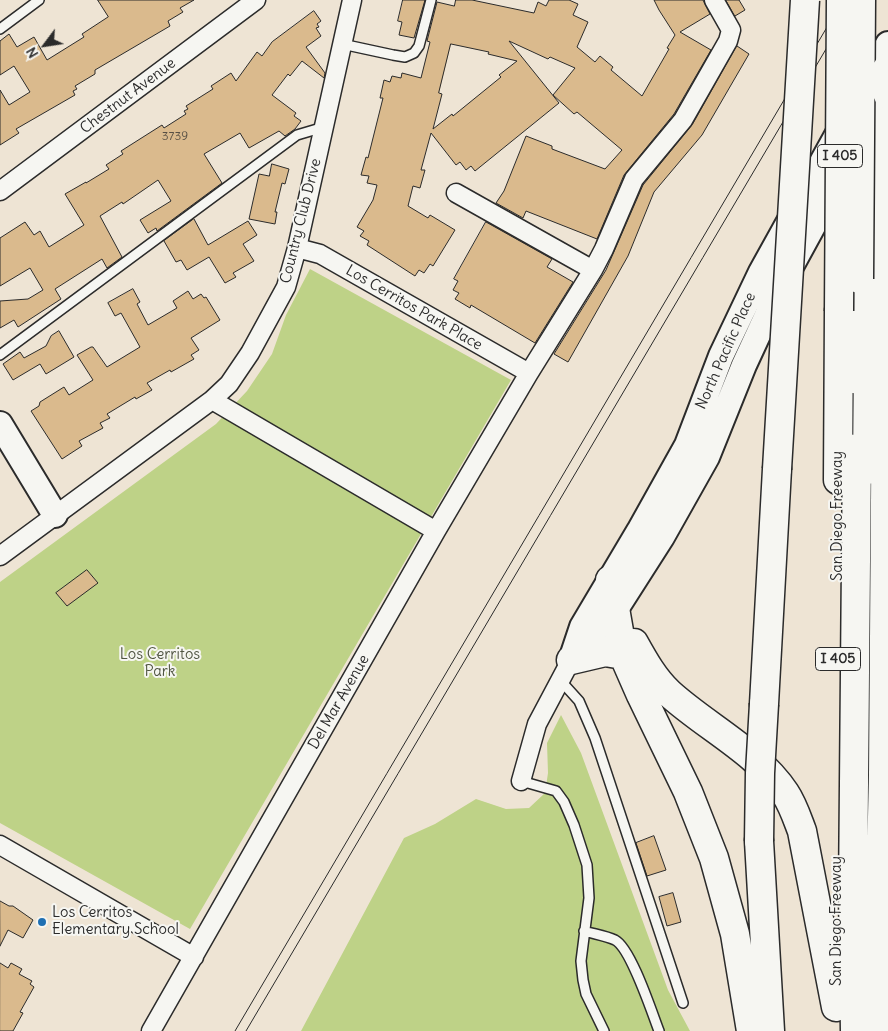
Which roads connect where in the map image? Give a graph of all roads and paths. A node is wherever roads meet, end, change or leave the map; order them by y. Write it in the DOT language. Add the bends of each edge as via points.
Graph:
graph roads {
  1 [pos="39,0"];
  2 [pos="256,0"];
  3 [pos="352,0"];
  4 [pos="431,0"];
  5 [pos="714,0"];
  6 [pos="805,0"];
  7 [pos="842,0"];
  8 [pos="861,0"];
  9 [pos="873,0"];
  10 [pos="0,29"];
  11 [pos="342,44"];
  12 [pos="888,44"];
  13 [pos="888,67"];
  14 [pos="888,89"];
  15 [pos="888,95"];
  16 [pos="324,127"];
  17 [pos="0,192"];
  18 [pos="456,193"];
  19 [pos="888,222"];
  20 [pos="298,248"];
  21 [pos="593,270"];
  22 [pos="0,355"];
  23 [pos="529,373"];
  24 [pos="212,400"];
  25 [pos="0,424"];
  26 [pos="55,516"];
  27 [pos="436,531"];
  28 [pos="0,556"];
  29 [pos="610,580"];
  30 [pos="616,609"];
  31 [pos="633,656"];
  32 [pos="566,670"];
  33 [pos="521,781"];
  34 [pos="0,845"];
  35 [pos="584,931"];
  36 [pos="194,957"];
  37 [pos="682,1003"];
  38 [pos="837,1019"];
  39 [pos="151,1031"];
  40 [pos="604,1031"];
  41 [pos="659,1031"];
  42 [pos="751,1031"];
  43 [pos="770,1031"];
  44 [pos="856,1031"];
  45 [pos="867,1031"];
  46 [pos="882,1031"];
  1 -- 10 [label="lane"];
  2 -- 17 [label="street, Chestnut Avenue"];
  3 -- 11 [label="street, Country Club Drive"];
  4 -- 11 [label="lane" via="419,46 414,53 405,57"];
  5 -- 21 [label="street" via="731,30 728,41 683,120 634,179"];
  6 -- 43 [label="highway, bridge" via="760,773 759,841"];
  7 -- 38 [label="highway, San Diego Freeway / I 405, bridge"];
  8 -- 44 [label="highway, bridge" via="853,895"];
  9 -- 45 [label="highway" via="864,812"];
  11 -- 16 [label="street, Country Club Drive"];
  12 -- 29 [label="main road, North Pacific Place" via="762,272 721,356 687,445"];
  13 -- 15 [label="highway, bridge"];
  14 -- 30 [label="main road, North Pacific Place" via="782,282 708,456"];
  15 -- 19 [label="highway"];
  16 -- 20 [label="street, Country Club Drive"];
  16 -- 22 [label="lane" via="297,135"];
  18 -- 21 [label="street"];
  19 -- 46 [label="highway" via="879,942"];
  20 -- 23 [label="street, Los Cerritos Park Place" via="320,254"];
  20 -- 24 [label="street, Country Club Drive" via="286,286 250,352 229,384"];
  21 -- 23 [label="street"];
  23 -- 27 [label="street, Del Mar Avenue"];
  24 -- 26 [label="street, Country Club Drive"];
  24 -- 27 [label="street"];
  25 -- 26 [label="main road"];
  26 -- 28 [label="street, Country Club Drive"];
  27 -- 36 [label="street, Del Mar Avenue"];
  29 -- 30 [label="highway"];
  29 -- 32 [label="main road, North Pacific Place" via="582,627"];
  30 -- 31 [label="highway"];
  30 -- 32 [label="main road, North Pacific Place"];
  31 -- 32 [label="highway" via="605,652"];
  31 -- 38 [label="highway" via="669,692 766,771 785,793 802,831"];
  31 -- 42 [label="highway" via="641,695 688,792 714,858 736,934"];
  32 -- 33 [label="street, North Pacific Place" via="536,724"];
  32 -- 37 [label="lane" via="595,738"];
  33 -- 35 [label="lane" via="556,791 574,825 587,865 589,898"];
  34 -- 36 [label="street"];
  35 -- 40 [label="lane" via="583,980 586,994"];
  35 -- 41 [label="lane" via="616,941 626,954"];
  36 -- 39 [label="street, Del Mar Avenue"];
}
